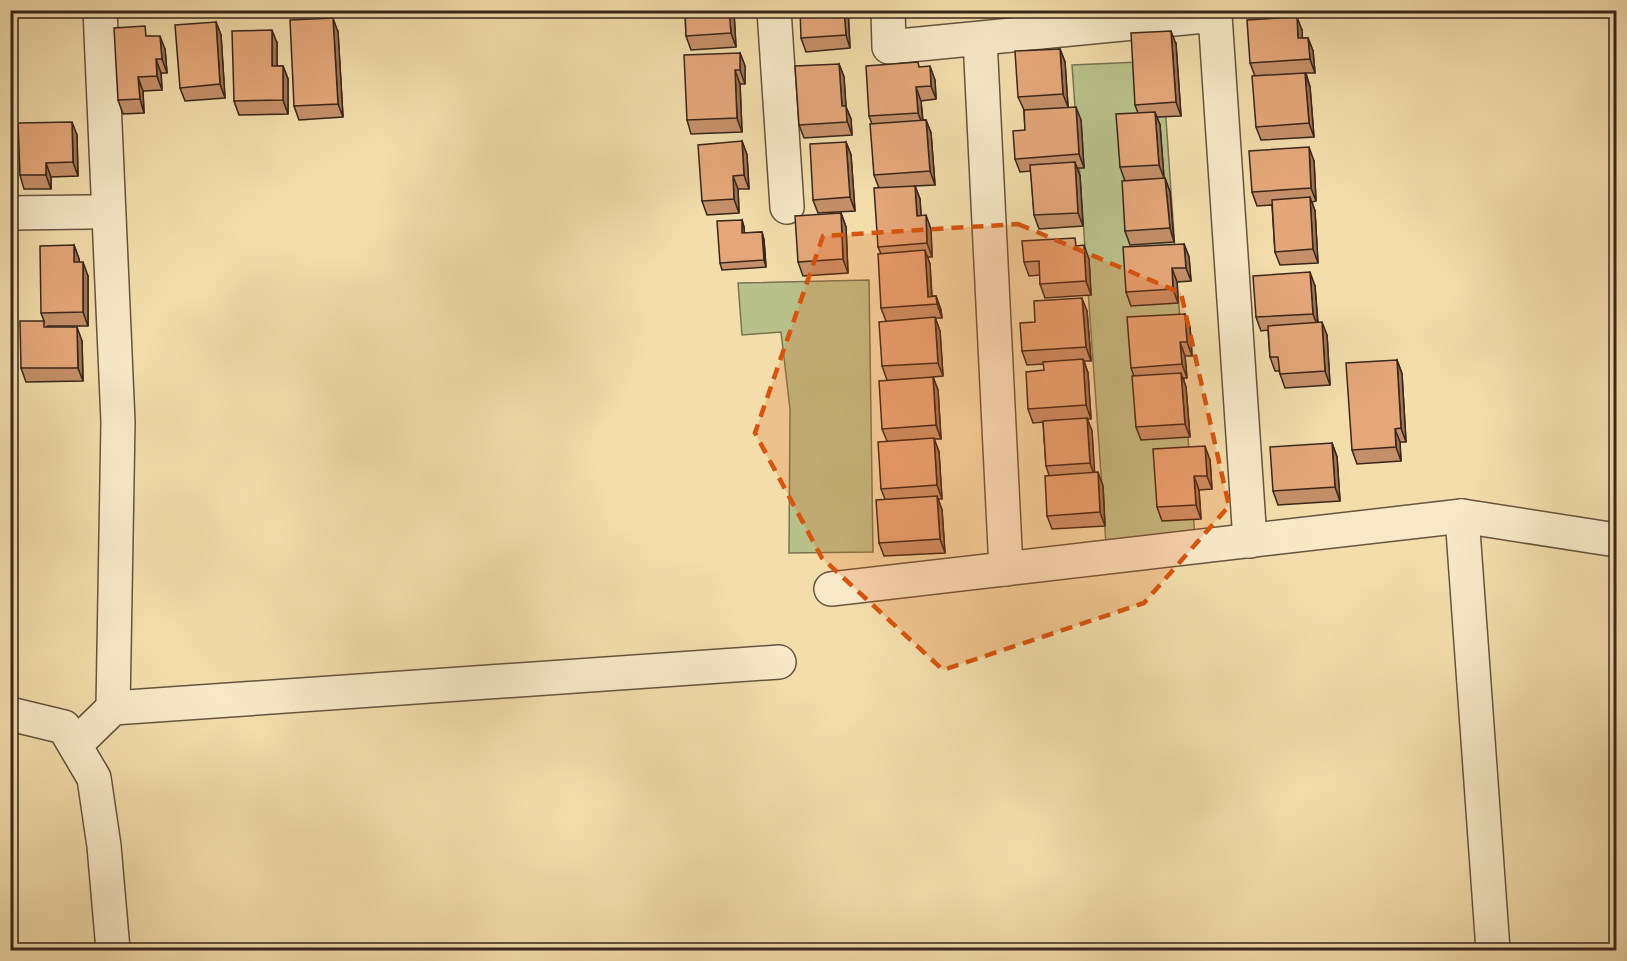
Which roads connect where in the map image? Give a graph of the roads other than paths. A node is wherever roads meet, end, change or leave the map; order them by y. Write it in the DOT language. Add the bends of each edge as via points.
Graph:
graph roads {
  1 [pos="100,10"];
  2 [pos="774,10"];
  3 [pos="888,10"];
  4 [pos="980,39"];
  5 [pos="788,207"];
  6 [pos="89,212"];
  7 [pos="10,213"];
  8 [pos="1462,516"];
  9 [pos="1617,540"];
  10 [pos="1250,541"];
  11 [pos="1006,569"];
  12 [pos="831,590"];
  13 [pos="779,662"];
  14 [pos="113,708"];
  15 [pos="10,714"];
  16 [pos="75,745"];
  17 [pos="112,951"];
  18 [pos="1493,951"];
  1 -- 14 [label="street" via="118,422"];
  2 -- 5 [label="street"];
  3 -- 4 [label="street" via="889,47"];
  4 -- 10 [label="street" via="1215,15"];
  4 -- 11 [label="street"];
  6 -- 7 [label="street"];
  8 -- 9 [label="street"];
  8 -- 10 [label="street"];
  8 -- 18 [label="street"];
  10 -- 11 [label="street"];
  11 -- 12 [label="street"];
  13 -- 14 [label="street"];
  14 -- 16 [label="street"];
  15 -- 16 [label="street" via="64,727"];
  16 -- 17 [label="street" via="94,778"];
}
